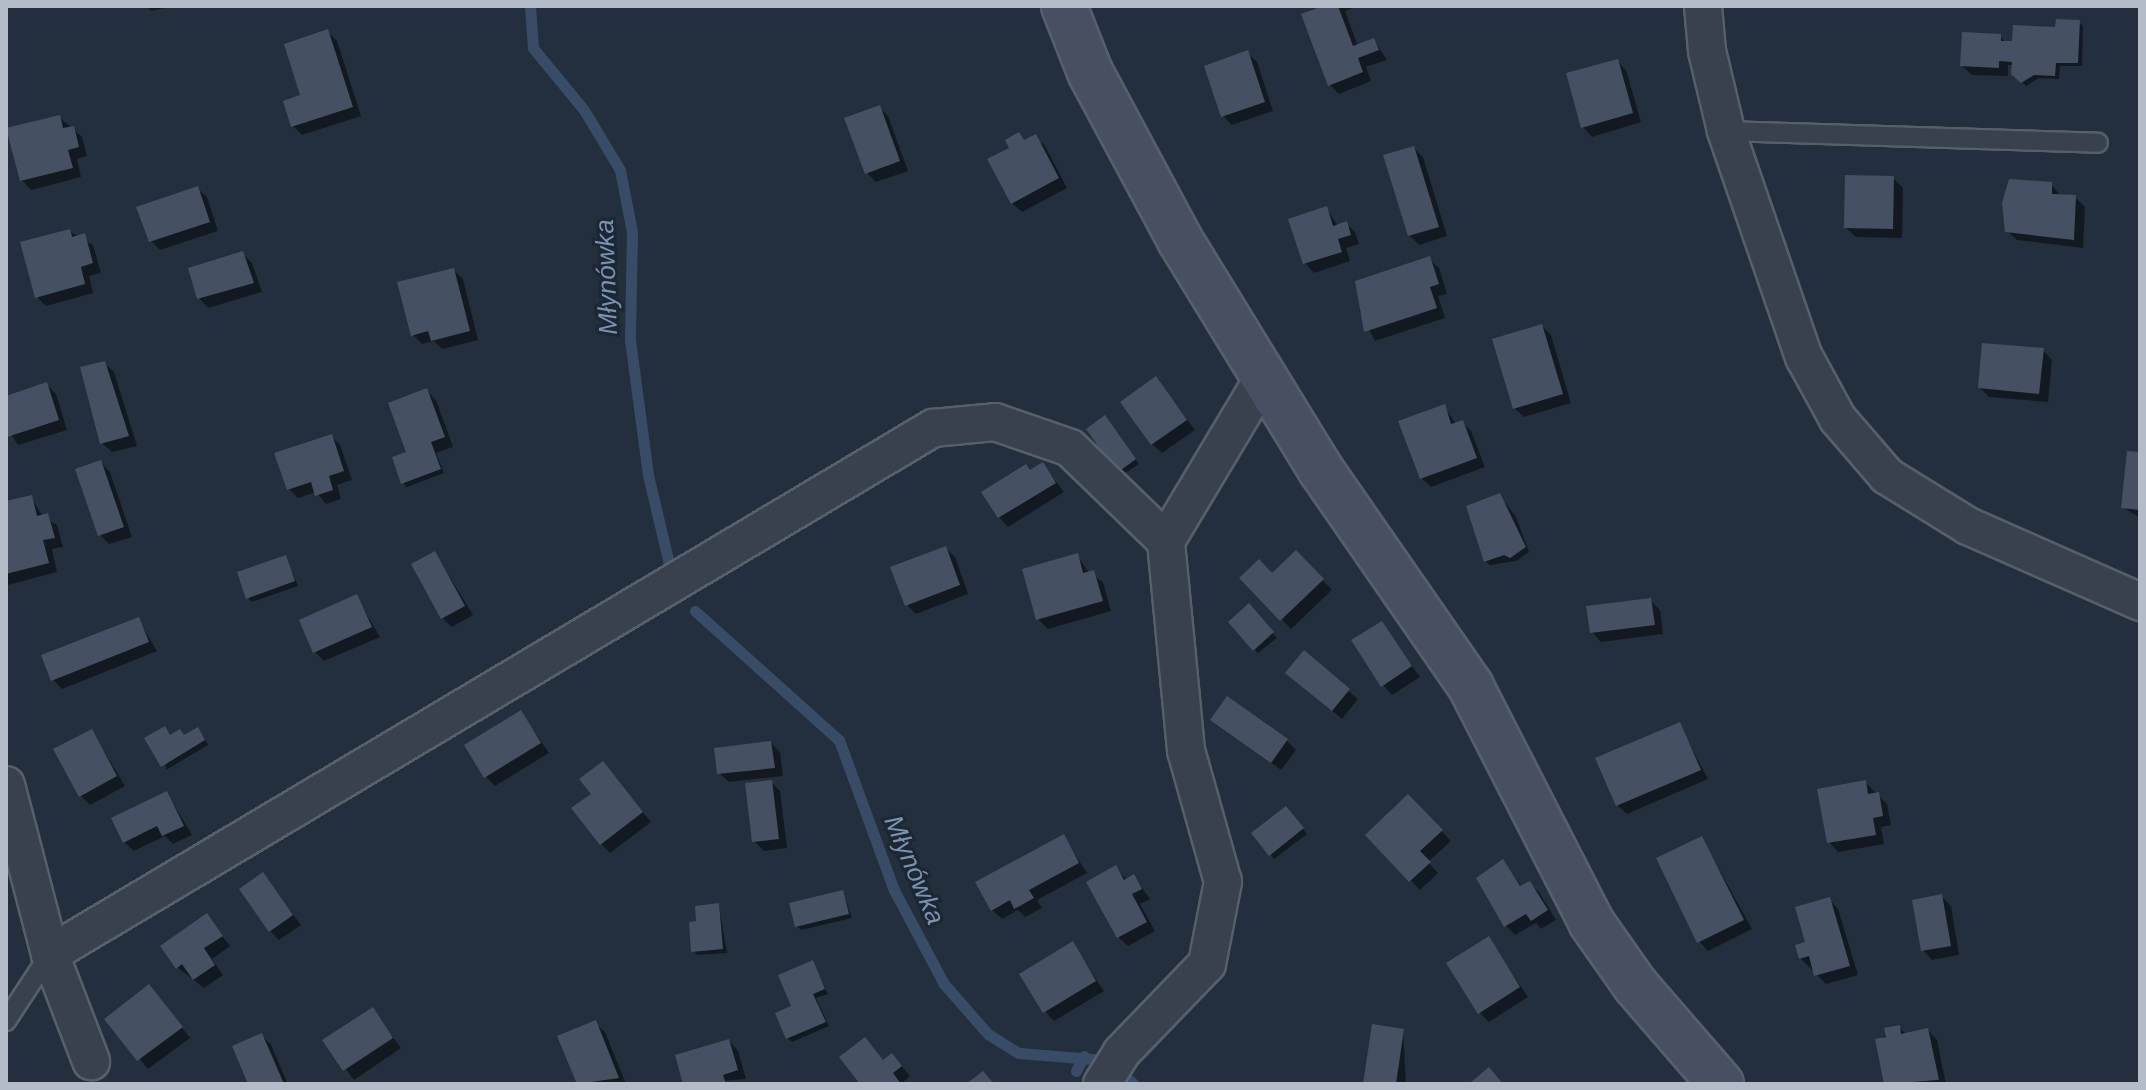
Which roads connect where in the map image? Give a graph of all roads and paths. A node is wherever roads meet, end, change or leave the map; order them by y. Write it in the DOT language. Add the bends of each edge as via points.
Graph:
graph roads {
  1 [pos="1064,6"];
  2 [pos="1703,6"];
  3 [pos="1726,131"];
  4 [pos="2098,143"];
  5 [pos="1263,379"];
  6 [pos="1166,541"];
  7 [pos="2140,602"];
  8 [pos="6,785"];
  9 [pos="50,954"];
  10 [pos="6,1021"];
  11 [pos="91,1061"];
  12 [pos="1108,1073"];
  13 [pos="1721,1084"];
  1 -- 5 [label="street" via="1090,72"];
  2 -- 3 [label="street" via="1707,51"];
  3 -- 4 [label="lane"];
  3 -- 7 [label="street" via="1804,357 1838,419 1887,476 1968,526"];
  5 -- 6 [label="street"];
  5 -- 13 [label="street" via="1471,687 1591,922 1636,986"];
  6 -- 9 [label="street" via="1070,448 995,422 933,428"];
  6 -- 12 [label="street" via="1186,750 1223,882 1207,964"];
  8 -- 9 [label="street"];
  9 -- 10 [label="lane"];
  9 -- 11 [label="street"];
}
